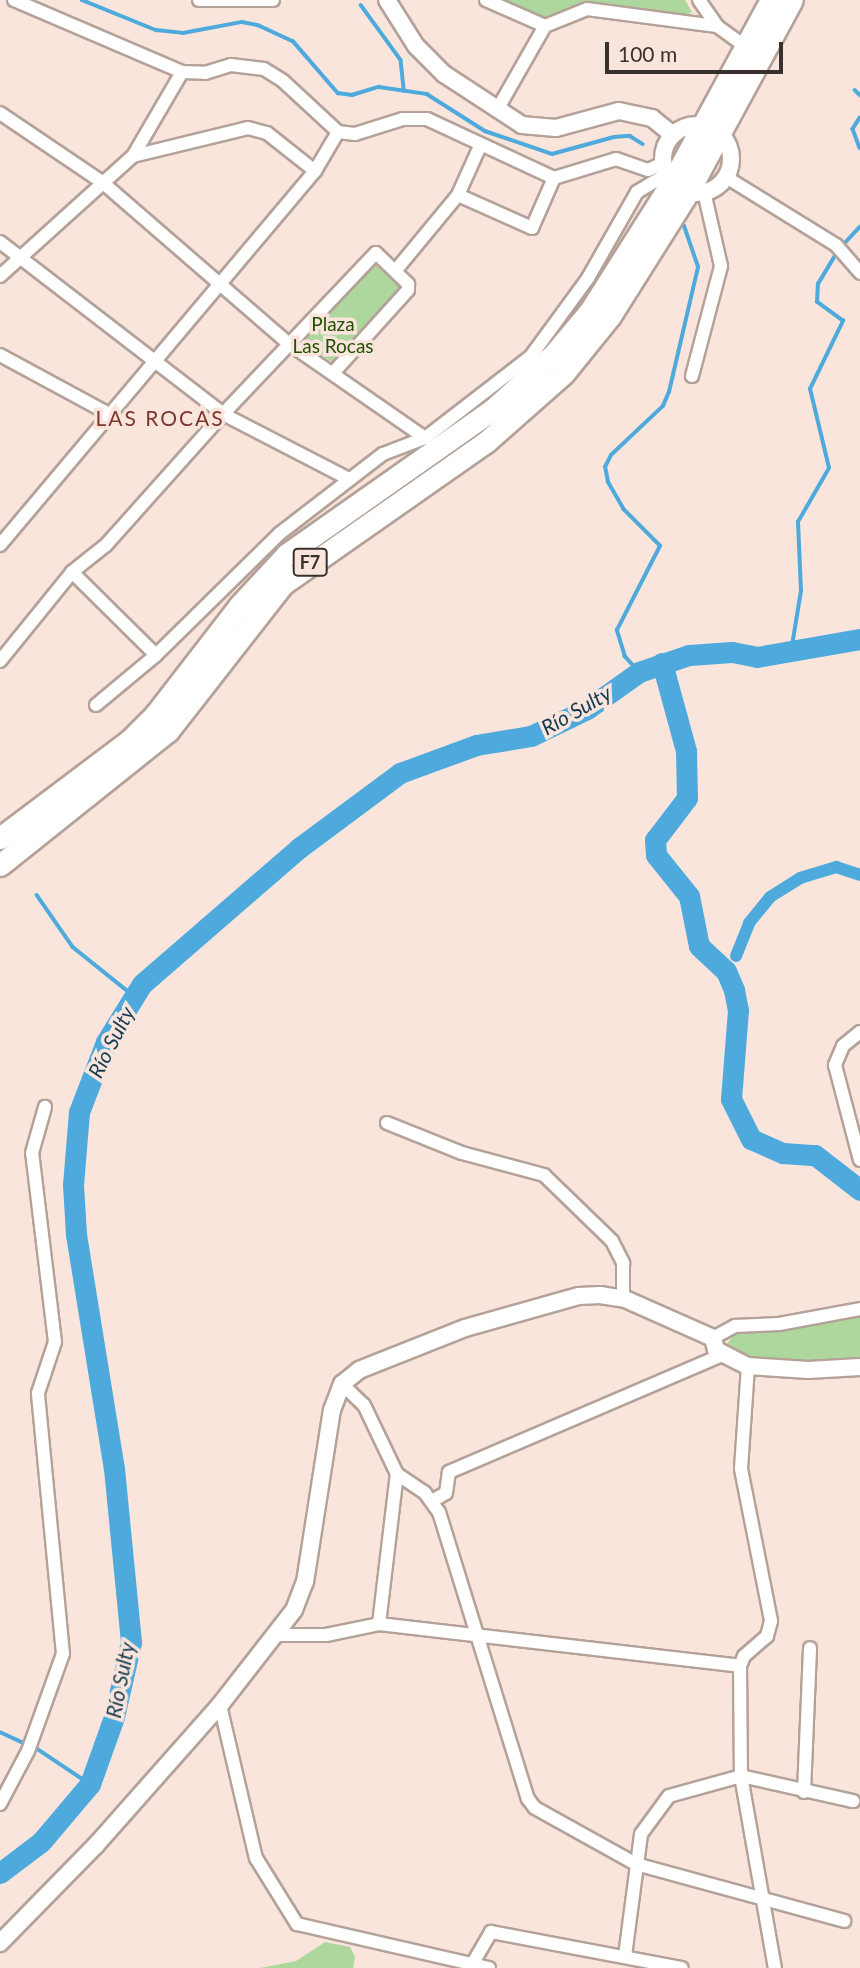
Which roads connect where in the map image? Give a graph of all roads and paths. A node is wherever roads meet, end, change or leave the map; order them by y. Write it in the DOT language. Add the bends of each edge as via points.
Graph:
graph roads {
  1 [pos="14,0"];
  2 [pos="200,0"];
  3 [pos="273,0"];
  4 [pos="387,0"];
  5 [pos="486,0"];
  6 [pos="699,0"];
  7 [pos="771,0"];
  8 [pos="792,0"];
  9 [pos="545,26"];
  10 [pos="717,26"];
  11 [pos="745,46"];
  12 [pos="182,72"];
  13 [pos="497,110"];
  14 [pos="0,113"];
  15 [pos="710,129"];
  16 [pos="338,132"];
  17 [pos="673,135"];
  18 [pos="480,146"];
  19 [pos="133,156"];
  20 [pos="315,171"];
  21 [pos="726,177"];
  22 [pos="554,178"];
  23 [pos="679,180"];
  24 [pos="102,182"];
  25 [pos="458,195"];
  26 [pos="0,242"];
  27 [pos="21,258"];
  28 [pos="396,270"];
  29 [pos="860,273"];
  30 [pos="0,276"];
  31 [pos="219,285"];
  32 [pos="288,343"];
  33 [pos="0,355"];
  34 [pos="155,362"];
  35 [pos="334,372"];
  36 [pos="692,376"];
  37 [pos="109,414"];
  38 [pos="223,414"];
  39 [pos="425,438"];
  40 [pos="349,479"];
  41 [pos="0,545"];
  42 [pos="72,572"];
  43 [pos="156,655"];
  44 [pos="0,661"];
  45 [pos="96,705"];
  46 [pos="0,838"];
  47 [pos="0,864"];
  48 [pos="860,1032"];
  49 [pos="45,1107"];
  50 [pos="387,1123"];
  51 [pos="860,1160"];
  52 [pos="622,1299"];
  53 [pos="860,1309"];
  54 [pos="713,1338"];
  55 [pos="722,1355"];
  56 [pos="748,1366"];
  57 [pos="860,1367"];
  58 [pos="342,1384"];
  59 [pos="397,1474"];
  60 [pos="432,1501"];
  61 [pos="379,1624"];
  62 [pos="478,1634"];
  63 [pos="276,1635"];
  64 [pos="810,1648"];
  65 [pos="740,1666"];
  66 [pos="220,1705"];
  67 [pos="741,1776"];
  68 [pos="804,1792"];
  69 [pos="853,1801"];
  70 [pos="0,1804"];
  71 [pos="636,1864"];
  72 [pos="762,1898"];
  73 [pos="844,1921"];
  74 [pos="0,1943"];
  75 [pos="625,1956"];
  76 [pos="471,1966"];
  77 [pos="489,1968"];
  78 [pos="682,1968"];
  79 [pos="775,1968"];
  1 -- 12 [label="street"];
  2 -- 3 [label="street"];
  4 -- 13 [label="street" via="416,46 444,74"];
  5 -- 9 [label="street"];
  6 -- 10 [label="street"];
  7 -- 11 [label="highway, F7"];
  8 -- 15 [label="highway, F7"];
  9 -- 10 [label="street" via="555,26 587,9"];
  9 -- 13 [label="street"];
  10 -- 11 [label="street"];
  11 -- 15 [label="highway, F7"];
  12 -- 16 [label="street" via="205,73 231,65 264,69"];
  12 -- 19 [label="street"];
  13 -- 17 [label="street" via="539,129 598,114 638,113"];
  14 -- 24 [label="street"];
  15 -- 17 [label="street" via="689,126"];
  15 -- 21 [label="street" via="731,155"];
  15 -- 23 [label="highway, F7"];
  16 -- 18 [label="street" via="355,134 414,117 427,118"];
  16 -- 20 [label="street"];
  17 -- 23 [label="street"];
  18 -- 22 [label="street"];
  18 -- 25 [label="street"];
  19 -- 20 [label="street" via="248,128 267,133"];
  19 -- 24 [label="street"];
  20 -- 31 [label="street"];
  21 -- 23 [label="street"];
  21 -- 29 [label="street" via="836,245"];
  22 -- 23 [label="street" via="617,159"];
  22 -- 25 [label="street" via="532,228"];
  23 -- 36 [label="street" via="721,266"];
  23 -- 39 [label="street" via="637,192 582,289 531,356"];
  23 -- 46 [label="highway, F7" via="590,311 517,391 287,554 257,584 177,690 138,732"];
  23 -- 47 [label="highway, F7" via="610,316 564,373 486,442 283,584 168,731"];
  24 -- 27 [label="street"];
  24 -- 31 [label="street"];
  25 -- 28 [label="street"];
  26 -- 27 [label="street"];
  27 -- 30 [label="street"];
  27 -- 34 [label="street"];
  28 -- 32 [label="street" via="376,253"];
  28 -- 35 [label="street" via="408,290"];
  31 -- 32 [label="street"];
  31 -- 34 [label="street"];
  32 -- 35 [label="street"];
  32 -- 38 [label="street"];
  33 -- 37 [label="street"];
  34 -- 37 [label="street"];
  34 -- 38 [label="street"];
  35 -- 39 [label="street"];
  37 -- 41 [label="street"];
  38 -- 40 [label="street"];
  38 -- 42 [label="street" via="106,545"];
  39 -- 40 [label="street" via="383,454"];
  40 -- 43 [label="street" via="253,555"];
  42 -- 43 [label="street"];
  42 -- 44 [label="street"];
  43 -- 45 [label="street"];
  48 -- 51 [label="street" via="844,1046 835,1065"];
  49 -- 70 [label="street" via="32,1153 55,1342 38,1393 62,1654 28,1751"];
  50 -- 52 [label="street" via="462,1153 544,1175 612,1241 623,1263"];
  52 -- 54 [label="street"];
  52 -- 58 [label="street" via="579,1296 465,1328 380,1359"];
  53 -- 54 [label="street" via="779,1324 735,1326"];
  54 -- 55 [label="street"];
  55 -- 56 [label="street"];
  55 -- 60 [label="street" via="449,1472 446,1493"];
  56 -- 57 [label="street" via="795,1370"];
  56 -- 65 [label="street" via="741,1469 771,1621 767,1636 744,1656"];
  58 -- 59 [label="street" via="364,1405"];
  58 -- 63 [label="street" via="323,1449 305,1582 294,1610"];
  59 -- 60 [label="street"];
  59 -- 61 [label="street"];
  60 -- 62 [label="street"];
  61 -- 62 [label="street"];
  61 -- 63 [label="street" via="327,1635"];
  62 -- 65 [label="street"];
  62 -- 71 [label="street" via="528,1799 535,1808 605,1842"];
  63 -- 66 [label="street"];
  64 -- 68 [label="street"];
  65 -- 67 [label="street"];
  66 -- 74 [label="street" via="43,1904"];
  66 -- 76 [label="street" via="256,1858 297,1924"];
  67 -- 68 [label="street"];
  67 -- 71 [label="street" via="669,1796 641,1834"];
  67 -- 72 [label="street"];
  68 -- 69 [label="street"];
  71 -- 72 [label="street"];
  71 -- 75 [label="street"];
  72 -- 73 [label="street"];
  72 -- 79 [label="street"];
  75 -- 76 [label="street" via="491,1932"];
  75 -- 78 [label="street"];
  76 -- 77 [label="street"];
}
